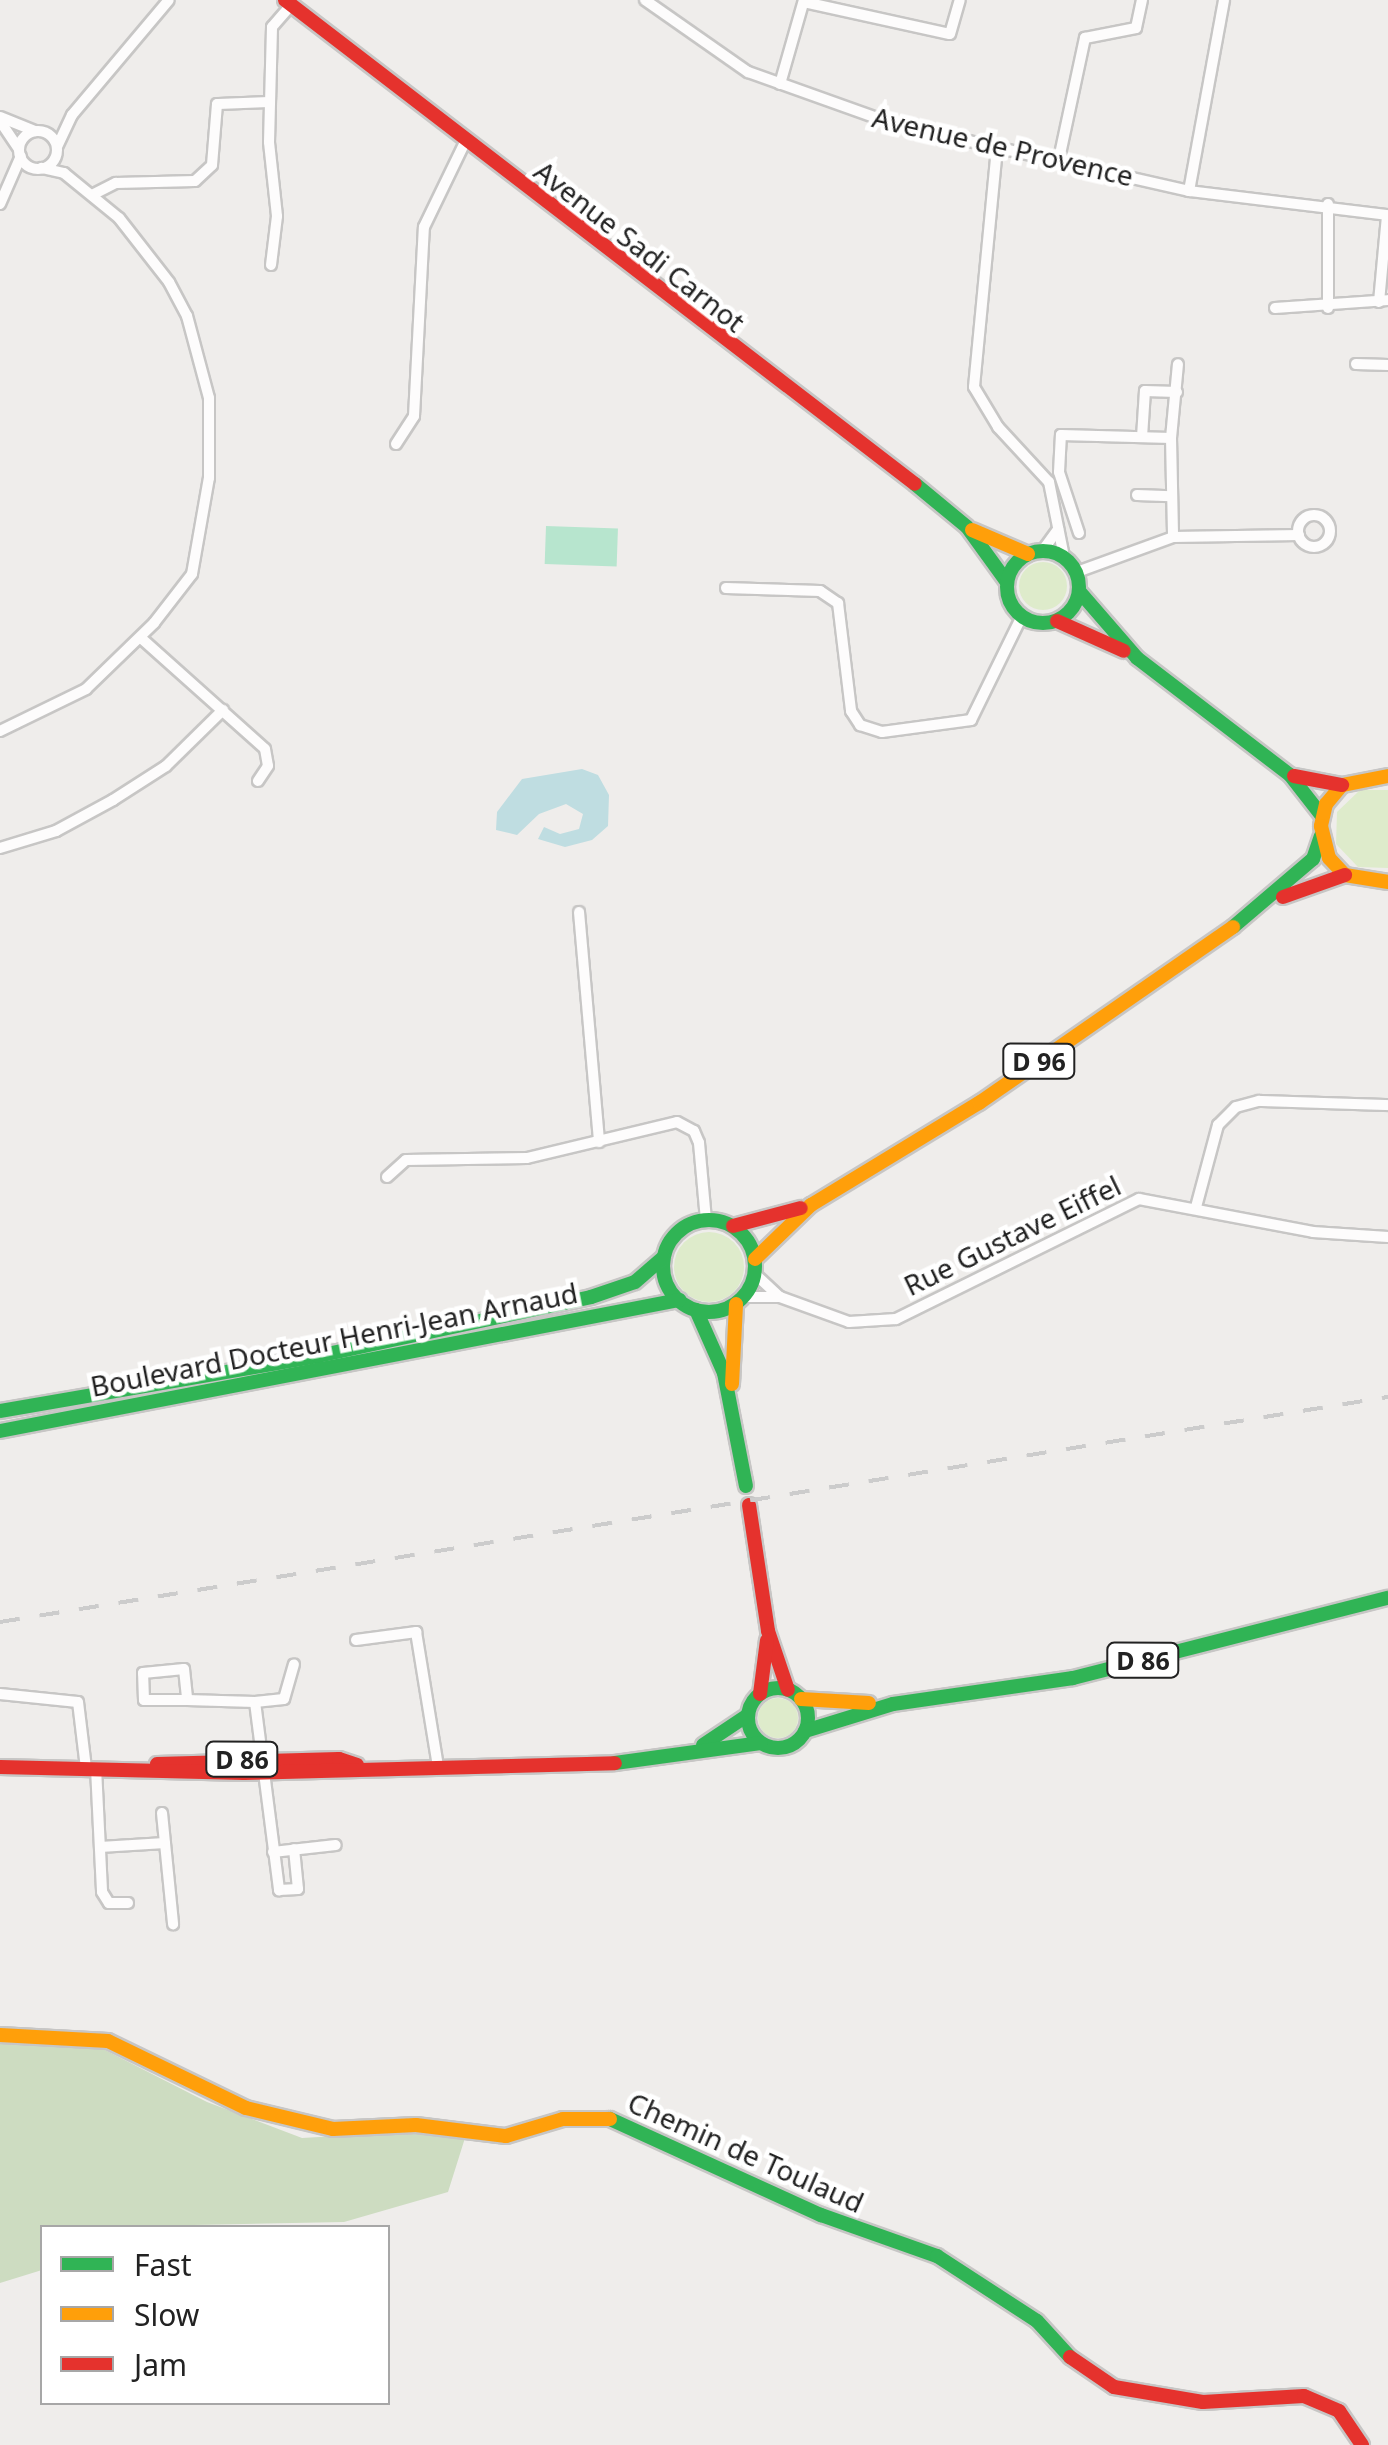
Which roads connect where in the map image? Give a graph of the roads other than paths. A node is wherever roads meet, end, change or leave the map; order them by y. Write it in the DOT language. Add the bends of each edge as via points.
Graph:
graph roads {
  1 [pos="168,0"];
  2 [pos="645,0"];
  3 [pos="960,0"];
  4 [pos="1142,0"];
  5 [pos="1224,0"];
  6 [pos="804,1"];
  7 [pos="288,2"];
  8 [pos="780,84"];
  9 [pos="270,102"];
  10 [pos="72,115"];
  11 [pos="0,119"];
  12 [pos="39,132"];
  13 [pos="465,142"];
  14 [pos="997,148"];
  15 [pos="57,150"];
  16 [pos="20,153"];
  17 [pos="1059,159"];
  18 [pos="39,168"];
  19 [pos="64,173"];
  20 [pos="1190,191"];
  21 [pos="92,195"];
  22 [pos="2,200"];
  23 [pos="1328,204"];
  24 [pos="1387,215"];
  25 [pos="271,265"];
  26 [pos="1384,301"];
  27 [pos="1275,308"];
  28 [pos="1328,308"];
  29 [pos="1178,364"];
  30 [pos="1356,364"];
  31 [pos="1388,365"];
  32 [pos="1177,392"];
  33 [pos="1142,437"];
  34 [pos="1171,438"];
  35 [pos="396,444"];
  36 [pos="1137,495"];
  37 [pos="1171,496"];
  38 [pos="1060,523"];
  39 [pos="967,528"];
  40 [pos="1079,532"];
  41 [pos="1299,535"];
  42 [pos="1173,537"];
  43 [pos="1035,552"];
  44 [pos="1064,557"];
  45 [pos="1076,572"];
  46 [pos="1007,582"];
  47 [pos="726,588"];
  48 [pos="1080,591"];
  49 [pos="1022,616"];
  50 [pos="1057,620"];
  51 [pos="140,638"];
  52 [pos="1137,658"];
  53 [pos="223,710"];
  54 [pos="0,731"];
  55 [pos="1290,775"];
  56 [pos="1388,776"];
  57 [pos="258,781"];
  58 [pos="1342,786"];
  59 [pos="1322,816"];
  60 [pos="1321,836"];
  61 [pos="0,848"];
  62 [pos="1345,874"];
  63 [pos="1388,882"];
  64 [pos="1262,908"];
  65 [pos="579,912"];
  66 [pos="1388,1105"];
  67 [pos="599,1142"];
  68 [pos="387,1178"];
  69 [pos="812,1206"];
  70 [pos="1196,1207"];
  71 [pos="706,1220"];
  72 [pos="733,1226"];
  73 [pos="1388,1237"];
  74 [pos="664,1257"];
  75 [pos="755,1266"];
  76 [pos="780,1296"];
  77 [pos="678,1300"];
  78 [pos="740,1301"];
  79 [pos="696,1310"];
  80 [pos="732,1403"];
  81 [pos="0,1410"];
  82 [pos="0,1431"];
  83 [pos="746,1486"];
  84 [pos="748,1505"];
  85 [pos="1388,1598"];
  86 [pos="768,1632"];
  87 [pos="356,1640"];
  88 [pos="294,1664"];
  89 [pos="0,1694"];
  90 [pos="760,1694"];
  91 [pos="794,1694"];
  92 [pos="186,1700"];
  93 [pos="255,1702"];
  94 [pos="894,1704"];
  95 [pos="748,1715"];
  96 [pos="805,1731"];
  97 [pos="760,1743"];
  98 [pos="691,1751"];
  99 [pos="262,1766"];
  100 [pos="0,1767"];
  101 [pos="91,1768"];
  102 [pos="438,1768"];
  103 [pos="162,1812"];
  104 [pos="165,1843"];
  105 [pos="336,1845"];
  106 [pos="100,1848"];
  107 [pos="294,1849"];
  108 [pos="273,1852"];
  109 [pos="128,1903"];
  110 [pos="172,1924"];
  111 [pos="0,2035"];
  112 [pos="1362,2445"];
  1 -- 10 [label="street"];
  2 -- 8 [label="street, Avenue de Provence" via="748,72"];
  3 -- 6 [label="street" via="950,34"];
  4 -- 17 [label="street" via="1136,28 1086,38"];
  5 -- 20 [label="street"];
  6 -- 8 [label="street"];
  7 -- 9 [label="street" via="272,28"];
  7 -- 13 [label="main road, Avenue Sadi Carnot"];
  8 -- 14 [label="street, Avenue de Provence" via="894,124"];
  9 -- 21 [label="street" via="218,104 212,165 195,180 116,183"];
  9 -- 25 [label="street" via="277,216"];
  10 -- 12 [label="street"];
  10 -- 15 [label="street"];
  11 -- 12 [label="street"];
  11 -- 16 [label="street"];
  12 -- 15 [label="street"];
  12 -- 16 [label="street"];
  13 -- 35 [label="street" via="424,227 414,416"];
  13 -- 39 [label="main road, Avenue Sadi Carnot"];
  14 -- 17 [label="street, Avenue de Provence"];
  14 -- 38 [label="street" via="974,387 998,427 1048,482"];
  15 -- 18 [label="street"];
  15 -- 19 [label="street"];
  16 -- 18 [label="street"];
  16 -- 22 [label="street"];
  17 -- 20 [label="street, Avenue de Provence"];
  18 -- 19 [label="street"];
  18 -- 22 [label="street"];
  19 -- 21 [label="street"];
  20 -- 23 [label="street, Avenue de Provence"];
  21 -- 51 [label="street" via="146,248 169,282 187,316 209,398 200,545 192,574"];
  23 -- 24 [label="street, Avenue de Provence"];
  23 -- 28 [label="street"];
  24 -- 26 [label="street"];
  26 -- 28 [label="street"];
  27 -- 28 [label="street"];
  29 -- 32 [label="street"];
  30 -- 31 [label="street"];
  32 -- 33 [label="street" via="1145,391"];
  32 -- 34 [label="street"];
  33 -- 34 [label="street"];
  33 -- 40 [label="street" via="1061,434 1059,472"];
  34 -- 37 [label="street"];
  36 -- 37 [label="street"];
  37 -- 42 [label="street"];
  38 -- 43 [label="street"];
  38 -- 44 [label="street"];
  39 -- 43 [label="main road, Avenue Sadi Carnot"];
  39 -- 46 [label="main road, Avenue Sadi Carnot"];
  41 -- 42 [label="street"];
  42 -- 45 [label="street"];
  43 -- 44 [label="main road"];
  43 -- 46 [label="main road"];
  44 -- 45 [label="main road"];
  45 -- 48 [label="main road"];
  46 -- 49 [label="main road"];
  47 -- 49 [label="street" via="820,591 838,603 852,711 860,725 882,732 970,720"];
  48 -- 50 [label="main road"];
  48 -- 52 [label="main road"];
  49 -- 50 [label="main road"];
  50 -- 52 [label="main road"];
  51 -- 53 [label="street"];
  51 -- 54 [label="street" via="86,690"];
  52 -- 55 [label="main road"];
  53 -- 57 [label="street" via="265,749 268,766"];
  53 -- 61 [label="street" via="166,766 113,800 56,831"];
  55 -- 58 [label="main road"];
  55 -- 59 [label="main road"];
  56 -- 58 [label="main road" via="1368,774"];
  58 -- 59 [label="main road"];
  59 -- 60 [label="main road"];
  60 -- 62 [label="main road"];
  60 -- 64 [label="main road, D 96" via="1313,859"];
  62 -- 63 [label="main road"];
  62 -- 64 [label="main road, D 96"];
  64 -- 69 [label="main road, D 96"];
  65 -- 67 [label="street"];
  66 -- 70 [label="street" via="1259,1101 1236,1107 1214,1134"];
  67 -- 68 [label="street" via="499,1162 406,1160"];
  67 -- 71 [label="street" via="670,1122 686,1124 703,1163"];
  69 -- 72 [label="main road, D 96"];
  69 -- 75 [label="main road, D 96"];
  70 -- 73 [label="street, Rue Gustave Eiffel" via="1312,1232"];
  70 -- 76 [label="street, Rue Gustave Eiffel" via="1126,1201 882,1322 849,1322"];
  71 -- 72 [label="main road"];
  71 -- 74 [label="main road" via="674,1236"];
  72 -- 75 [label="main road"];
  74 -- 77 [label="main road" via="667,1285"];
  74 -- 81 [label="main road, Boulevard Docteur Henri-Jean Arnaud" via="636,1282 592,1297 318,1356"];
  75 -- 76 [label="street, Rue Gustave Eiffel"];
  75 -- 78 [label="main road"];
  76 -- 78 [label="street, Rue Gustave Eiffel"];
  77 -- 79 [label="main road"];
  77 -- 82 [label="main road, Boulevard Docteur Henri-Jean Arnaud" via="628,1304"];
  78 -- 79 [label="main road"];
  78 -- 80 [label="main road"];
  79 -- 80 [label="main road" via="716,1347"];
  80 -- 83 [label="main road"];
  84 -- 86 [label="main road"];
  85 -- 94 [label="main road, D 86" via="1074,1678"];
  86 -- 90 [label="main road"];
  86 -- 91 [label="main road"];
  87 -- 102 [label="street" via="416,1632"];
  88 -- 93 [label="street" via="284,1699"];
  89 -- 101 [label="street" via="78,1702"];
  90 -- 91 [label="main road"];
  90 -- 95 [label="main road"];
  91 -- 94 [label="main road, D 86"];
  91 -- 96 [label="main road"];
  92 -- 92 [label="street" via="184,1668 143,1674 144,1700"];
  92 -- 93 [label="street"];
  93 -- 99 [label="street"];
  94 -- 96 [label="main road, D 86"];
  95 -- 97 [label="main road"];
  95 -- 98 [label="main road, D 86"];
  96 -- 97 [label="main road" via="782,1748"];
  97 -- 98 [label="main road, D 86"];
  98 -- 102 [label="main road, D 86" via="585,1767"];
  99 -- 101 [label="main road, D 86"];
  99 -- 102 [label="main road, D 86" via="339,1759"];
  99 -- 108 [label="street"];
  100 -- 101 [label="main road, D 86"];
  101 -- 106 [label="street"];
  103 -- 104 [label="street"];
  104 -- 106 [label="street"];
  104 -- 110 [label="street"];
  105 -- 107 [label="street"];
  106 -- 109 [label="street" via="102,1892 109,1903"];
  107 -- 108 [label="street"];
  107 -- 108 [label="street" via="298,1889 279,1890"];
  111 -- 112 [label="main road, Chemin de Toulaud" via="108,2041 246,2108 332,2130 416,2125 506,2136 563,2118 619,2119 806,2209 936,2256 1021,2310 1080,2368 1114,2387 1203,2402 1304,2396 1340,2411"];
}
